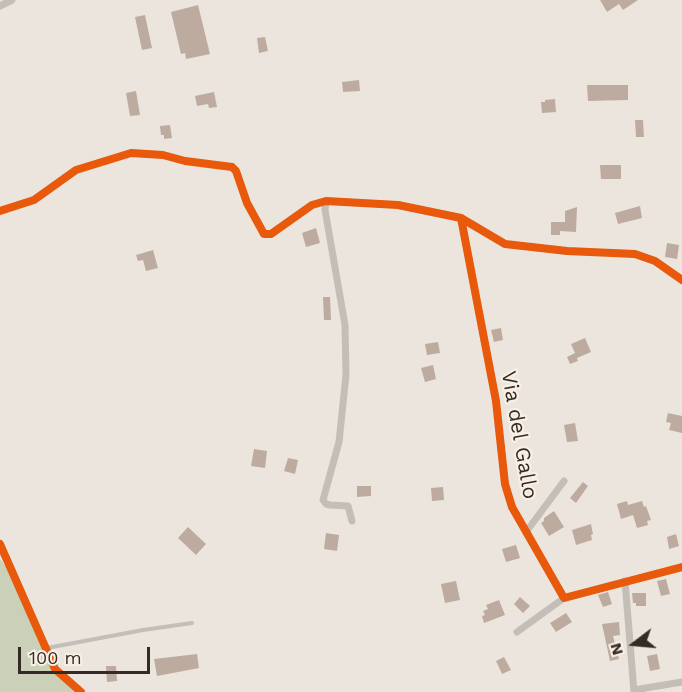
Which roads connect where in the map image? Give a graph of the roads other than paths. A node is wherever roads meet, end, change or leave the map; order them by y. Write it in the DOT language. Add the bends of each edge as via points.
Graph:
graph roads {
  1 [pos="12,0"];
  2 [pos="0,6"];
  3 [pos="326,201"];
  4 [pos="0,211"];
  5 [pos="461,218"];
  6 [pos="682,280"];
  7 [pos="564,481"];
  8 [pos="352,521"];
  9 [pos="526,532"];
  10 [pos="0,544"];
  11 [pos="682,567"];
  12 [pos="625,581"];
  13 [pos="564,598"];
  14 [pos="192,623"];
  15 [pos="518,632"];
  16 [pos="46,648"];
  17 [pos="682,682"];
  18 [pos="634,691"];
  19 [pos="81,692"];
  1 -- 2 [label="street"];
  3 -- 4 [label="street" via="271,234 264,234 232,166 131,153 76,170 34,201"];
  3 -- 5 [label="street" via="398,205"];
  3 -- 8 [label="street" via="345,325 346,364 339,442 323,500 330,505 348,506"];
  5 -- 6 [label="street" via="505,244 635,254 655,261"];
  5 -- 9 [label="street, Via del Gallo" via="496,401 506,484 512,507"];
  7 -- 9 [label="street"];
  9 -- 13 [label="street, Via del Gallo"];
  10 -- 16 [label="street"];
  11 -- 12 [label="street"];
  12 -- 13 [label="street"];
  12 -- 18 [label="street"];
  13 -- 15 [label="street"];
  14 -- 16 [label="lane"];
  16 -- 19 [label="street" via="55,669"];
  17 -- 18 [label="street"];
}
